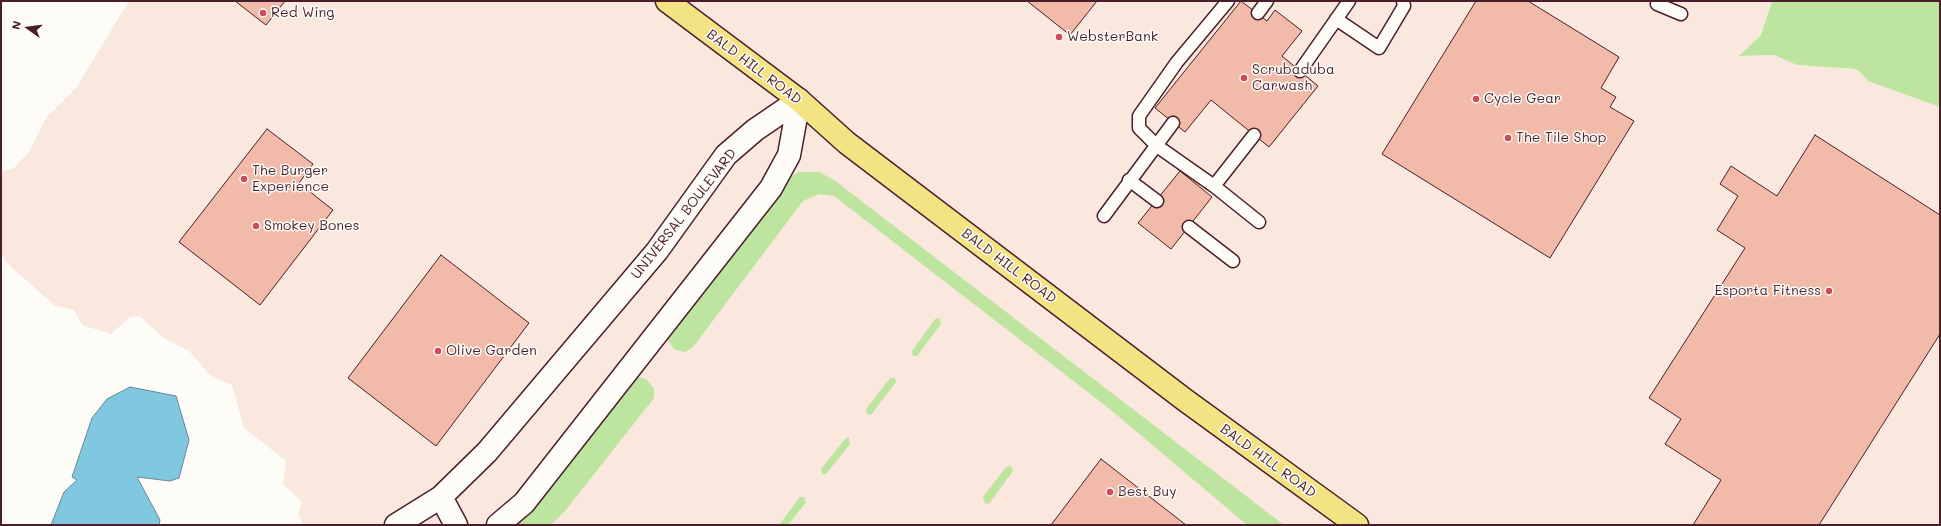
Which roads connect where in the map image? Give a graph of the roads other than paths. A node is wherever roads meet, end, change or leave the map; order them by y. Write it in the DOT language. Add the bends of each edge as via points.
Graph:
graph roads {
  1 [pos="667,1"];
  2 [pos="1228,1"];
  3 [pos="1267,1"];
  4 [pos="1348,1"];
  5 [pos="1403,1"];
  6 [pos="1657,4"];
  7 [pos="1258,13"];
  8 [pos="1681,14"];
  9 [pos="1336,19"];
  10 [pos="1300,71"];
  11 [pos="799,100"];
  12 [pos="1173,123"];
  13 [pos="1254,134"];
  14 [pos="1157,146"];
  15 [pos="1130,180"];
  16 [pos="1214,186"];
  17 [pos="1157,200"];
  18 [pos="1104,216"];
  19 [pos="1260,222"];
  20 [pos="1189,227"];
  21 [pos="1233,261"];
  22 [pos="441,497"];
  23 [pos="417,519"];
  24 [pos="396,525"];
  25 [pos="456,525"];
  26 [pos="498,525"];
  27 [pos="1357,525"];
  1 -- 11 [label="main road, BALD HILL ROAD"];
  2 -- 14 [label="lane" via="1177,62 1138,116 1139,128"];
  3 -- 7 [label="lane"];
  4 -- 9 [label="lane"];
  5 -- 9 [label="lane" via="1404,6 1379,48"];
  6 -- 8 [label="lane"];
  9 -- 10 [label="lane"];
  11 -- 22 [label="street, UNIVERSAL BOULEVARD" via="755,130 726,155 657,251 487,452"];
  11 -- 26 [label="street" via="789,155 771,188 524,503"];
  11 -- 27 [label="main road, BALD HILL ROAD" via="853,148 1185,400"];
  12 -- 14 [label="lane"];
  13 -- 16 [label="lane"];
  14 -- 15 [label="lane"];
  14 -- 16 [label="lane"];
  15 -- 17 [label="lane"];
  15 -- 18 [label="lane"];
  16 -- 19 [label="lane"];
  20 -- 21 [label="lane"];
  22 -- 23 [label="street, UNIVERSAL BOULEVARD"];
  22 -- 25 [label="street"];
  23 -- 24 [label="street, UNIVERSAL BOULEVARD"];
}
